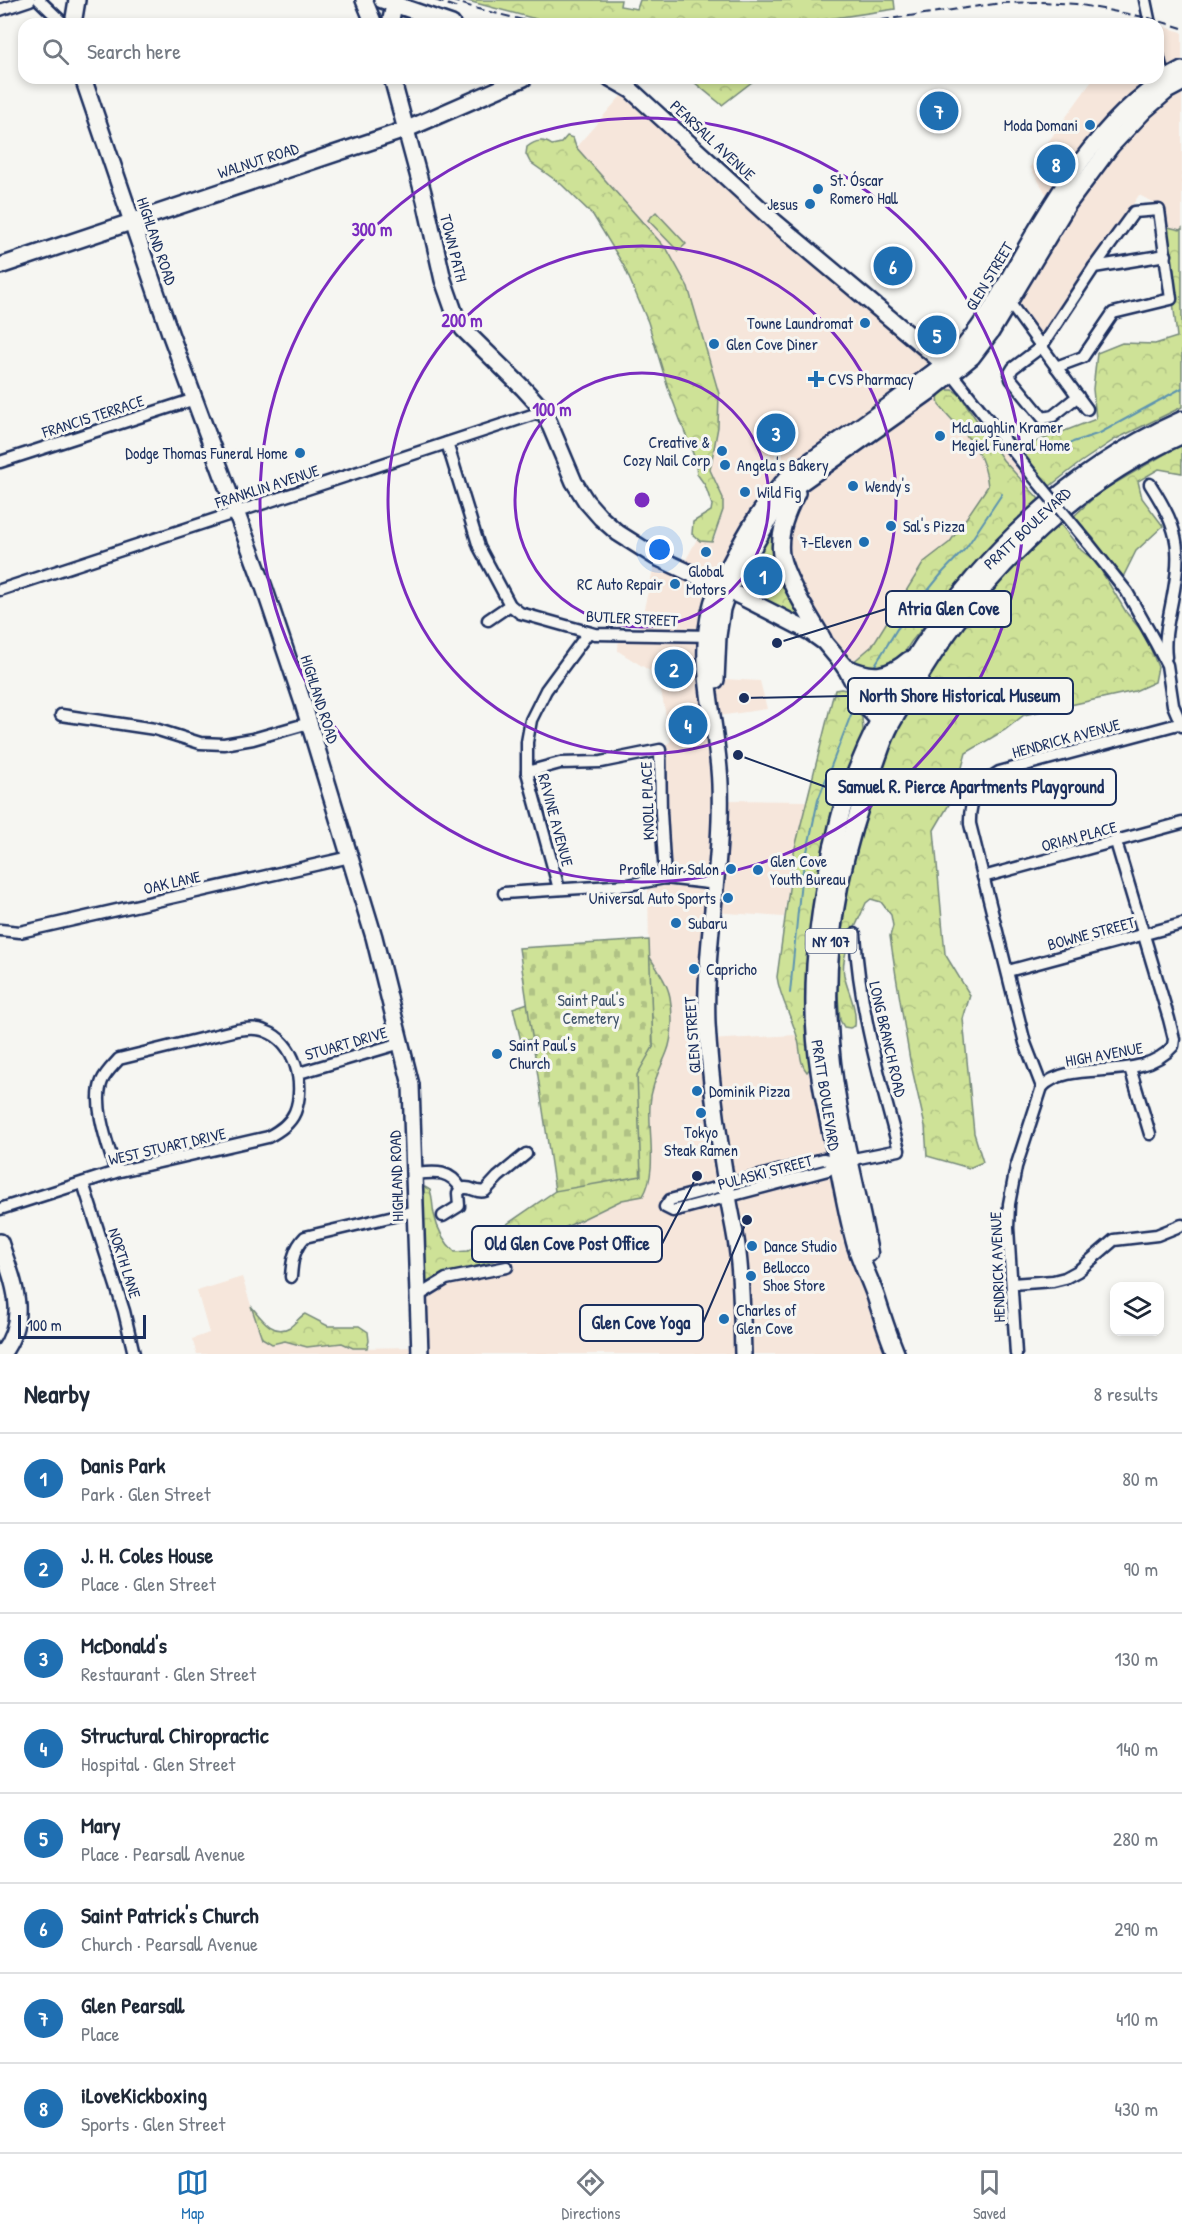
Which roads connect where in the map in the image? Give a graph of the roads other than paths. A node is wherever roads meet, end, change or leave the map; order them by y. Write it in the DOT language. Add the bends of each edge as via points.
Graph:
graph roads {
  1 [pos="30,0"];
  2 [pos="39,0"];
  3 [pos="77,0"];
  4 [pos="364,0"];
  5 [pos="1145,0"];
  6 [pos="388,3"];
  7 [pos="0,10"];
  8 [pos="58,18"];
  9 [pos="75,18"];
  10 [pos="372,18"];
  11 [pos="389,18"];
  12 [pos="434,18"];
  13 [pos="1149,18"];
  14 [pos="1182,70"];
  15 [pos="1164,78"];
  16 [pos="1182,83"];
  17 [pos="85,84"];
  18 [pos="394,84"];
  19 [pos="510,84"];
  20 [pos="621,84"];
  21 [pos="1166,85"];
  22 [pos="405,130"];
  23 [pos="131,221"];
  24 [pos="1166,255"];
  25 [pos="0,266"];
  26 [pos="1094,267"];
  27 [pos="1005,297"];
  28 [pos="1041,347"];
  29 [pos="1056,367"];
  30 [pos="947,369"];
  31 [pos="1078,396"];
  32 [pos="195,399"];
  33 [pos="1087,409"];
  34 [pos="544,411"];
  35 [pos="1182,420"];
  36 [pos="1182,435"];
  37 [pos="447,443"];
  38 [pos="831,454"];
  39 [pos="0,462"];
  40 [pos="1150,484"];
  41 [pos="798,485"];
  42 [pos="773,502"];
  43 [pos="237,512"];
  44 [pos="783,529"];
  45 [pos="723,588"];
  46 [pos="0,590"];
  47 [pos="510,605"];
  48 [pos="488,620"];
  49 [pos="588,633"];
  50 [pos="712,636"];
  51 [pos="824,642"];
  52 [pos="917,654"];
  53 [pos="1167,665"];
  54 [pos="845,667"];
  55 [pos="61,715"];
  56 [pos="309,723"];
  57 [pos="883,724"];
  58 [pos="1182,724"];
  59 [pos="527,772"];
  60 [pos="1182,823"];
  61 [pos="1116,842"];
  62 [pos="350,857"];
  63 [pos="983,877"];
  64 [pos="665,878"];
  65 [pos="717,884"];
  66 [pos="559,889"];
  67 [pos="504,892"];
  68 [pos="1182,924"];
  69 [pos="0,930"];
  70 [pos="855,934"];
  71 [pos="1144,934"];
  72 [pos="1008,971"];
  73 [pos="401,1043"];
  74 [pos="1130,1068"];
  75 [pos="299,1073"];
  76 [pos="1042,1087"];
  77 [pos="1150,1134"];
  78 [pos="899,1150"];
  79 [pos="526,1154"];
  80 [pos="843,1160"];
  81 [pos="116,1172"];
  82 [pos="414,1174"];
  83 [pos="83,1183"];
  84 [pos="461,1188"];
  85 [pos="727,1191"];
  86 [pos="0,1209"];
  87 [pos="415,1211"];
  88 [pos="443,1216"];
  89 [pos="1182,1225"];
  90 [pos="0,1242"];
  91 [pos="507,1267"];
  92 [pos="291,1277"];
  93 [pos="1012,1284"];
  94 [pos="418,1296"];
  95 [pos="2,1354"];
  96 [pos="134,1354"];
  97 [pos="420,1354"];
  98 [pos="743,1354"];
  99 [pos="896,1354"];
  100 [pos="1016,1354"];
  1 -- 7 [label="street"];
  2 -- 8 [label="street"];
  3 -- 9 [label="main road"];
  4 -- 10 [label="main road"];
  5 -- 13 [label="street"];
  6 -- 11 [label="main road"];
  6 -- 12 [label="main road"];
  14 -- 21 [label="main road"];
  15 -- 21 [label="street"];
  16 -- 21 [label="main road"];
  17 -- 23 [label="main road, HIGHLAND ROAD"];
  18 -- 22 [label="main road, TOWN PATH"];
  19 -- 22 [label="main road, WALNUT ROAD"];
  20 -- 30 [label="main road, PEARSALL AVENUE"];
  21 -- 27 [label="main road, GLEN STREET" via="1110,146"];
  22 -- 23 [label="main road, WALNUT ROAD"];
  22 -- 34 [label="main road, TOWN PATH" via="456,317 463,329"];
  23 -- 25 [label="main road, WALNUT ROAD"];
  23 -- 32 [label="main road, HIGHLAND ROAD"];
  24 -- 26 [label="street"];
  24 -- 26 [label="street" via="1159,210 1134,212"];
  24 -- 29 [label="street" via="1171,299 1111,314 1083,357"];
  26 -- 28 [label="street"];
  27 -- 28 [label="street"];
  27 -- 30 [label="main road, GLEN STREET" via="991,332 972,357"];
  28 -- 29 [label="street"];
  28 -- 31 [label="street" via="1013,368 1011,379 1043,418 1053,416"];
  29 -- 31 [label="street"];
  30 -- 38 [label="main road, GLEN STREET"];
  30 -- 53 [label="street, HENDRICK AVENUE, bridge" via="1118,580"];
  31 -- 33 [label="street"];
  32 -- 39 [label="street, FRANCIS TERRACE"];
  32 -- 43 [label="main road, HIGHLAND ROAD"];
  34 -- 37 [label="street, FRANKLIN AVENUE"];
  34 -- 45 [label="main road, TOWN PATH" via="574,482 601,518 656,557"];
  35 -- 52 [label="main road, PRATT BOULEVARD / NY 107" via="1117,454 1014,535 952,604"];
  36 -- 57 [label="main road, PRATT BOULEVARD / NY 107" via="1124,466 1023,545 962,613"];
  37 -- 43 [label="street, FRANKLIN AVENUE"];
  37 -- 47 [label="street" via="479,547"];
  38 -- 41 [label="main road, GLEN STREET"];
  38 -- 42 [label="main road, GLEN STREET" via="789,476"];
  40 -- 53 [label="street" via="1175,522 1179,541 1177,579 1165,644"];
  41 -- 42 [label="main road, GLEN STREET"];
  41 -- 44 [label="main road, TOWN PATH"];
  42 -- 44 [label="main road"];
  42 -- 45 [label="main road, GLEN STREET"];
  43 -- 46 [label="street, FRANKLIN AVENUE"];
  43 -- 56 [label="main road, HIGHLAND ROAD"];
  44 -- 51 [label="main road, TOWN PATH" via="781,555"];
  45 -- 50 [label="main road, GLEN STREET" via="722,609"];
  45 -- 51 [label="main road, TOWN PATH"];
  47 -- 48 [label="street"];
  47 -- 49 [label="street, BUTLER STREET" via="526,616"];
  49 -- 50 [label="street, BUTLER STREET"];
  49 -- 59 [label="street, RAVINE AVENUE" via="546,690 531,720"];
  50 -- 65 [label="main road, GLEN STREET" via="713,712 720,786"];
  51 -- 54 [label="main road, TOWN PATH"];
  52 -- 54 [label="main road" via="889,674 871,676"];
  52 -- 57 [label="main road, PRATT BOULEVARD / NY 107"];
  53 -- 58 [label="street, HENDRICK AVENUE" via="1173,705"];
  54 -- 57 [label="main road, TOWN PATH" via="867,708"];
  55 -- 56 [label="street" via="155,729 200,743 224,744 253,740"];
  56 -- 62 [label="main road, HIGHLAND ROAD"];
  57 -- 80 [label="main road, PRATT BOULEVARD / NY 107" via="843,806 829,864 816,955 818,1059"];
  58 -- 63 [label="street, HENDRICK AVENUE" via="1019,766 988,779 975,795 969,813"];
  59 -- 64 [label="street, KNOLL PLACE" via="560,763 601,762 660,750"];
  59 -- 66 [label="street, RAVINE AVENUE"];
  60 -- 61 [label="street, ORIAN PLACE"];
  61 -- 63 [label="street, ORIAN PLACE"];
  61 -- 71 [label="street, HIGH AVENUE"];
  62 -- 69 [label="street, OAK LANE" via="20,933"];
  62 -- 73 [label="main road, HIGHLAND ROAD"];
  63 -- 72 [label="street, HENDRICK AVENUE"];
  64 -- 65 [label="street"];
  64 -- 66 [label="street" via="628,885"];
  65 -- 85 [label="main road, GLEN STREET" via="706,983 707,1024"];
  66 -- 67 [label="street"];
  68 -- 71 [label="street, BOWNE STREET"];
  70 -- 78 [label="street, LONG BRANCH ROAD" via="857,971 868,1027"];
  71 -- 72 [label="street, BOWNE STREET"];
  71 -- 74 [label="street, HIGH AVENUE" via="1174,1039 1173,1046 1164,1054"];
  72 -- 76 [label="street, HENDRICK AVENUE" via="1025,1043"];
  73 -- 75 [label="street, STUART DRIVE"];
  73 -- 82 [label="main road, HIGHLAND ROAD" via="412,1093"];
  74 -- 76 [label="street, HIGH AVENUE" via="1068,1075"];
  74 -- 77 [label="street"];
  75 -- 81 [label="street, WEST STUART DRIVE" via="295,1112 284,1128 268,1137"];
  75 -- 81 [label="street" via="278,1038 254,1028 120,1059 107,1071 98,1094"];
  76 -- 93 [label="street, HENDRICK AVENUE" via="1011,1193 1008,1228"];
  78 -- 80 [label="street, PULASKI STREET"];
  79 -- 84 [label="street" via="485,1191"];
  80 -- 85 [label="street, PULASKI STREET" via="823,1160"];
  80 -- 99 [label="main road, PRATT BOULEVARD" via="870,1256 876,1297"];
  81 -- 83 [label="street, WEST STUART DRIVE"];
  82 -- 84 [label="street" via="443,1173"];
  82 -- 87 [label="main road, HIGHLAND ROAD"];
  83 -- 86 [label="street, WEST STUART DRIVE"];
  83 -- 96 [label="street, NORTH LANE"];
  84 -- 88 [label="street" via="459,1206"];
  85 -- 85 [label="street, PULASKI STREET" via="670,1200 665,1207 673,1211"];
  85 -- 98 [label="main road, GLEN STREET" via="739,1255"];
  87 -- 92 [label="street" via="305,1237 294,1252"];
  87 -- 94 [label="main road, HIGHLAND ROAD"];
  89 -- 93 [label="street" via="1157,1235 1114,1240 1065,1278"];
  90 -- 95 [label="main road" via="18,1306 16,1328"];
  91 -- 94 [label="street" via="446,1280"];
  93 -- 100 [label="street, HENDRICK AVENUE"];
  94 -- 97 [label="main road, HIGHLAND ROAD"];
}
